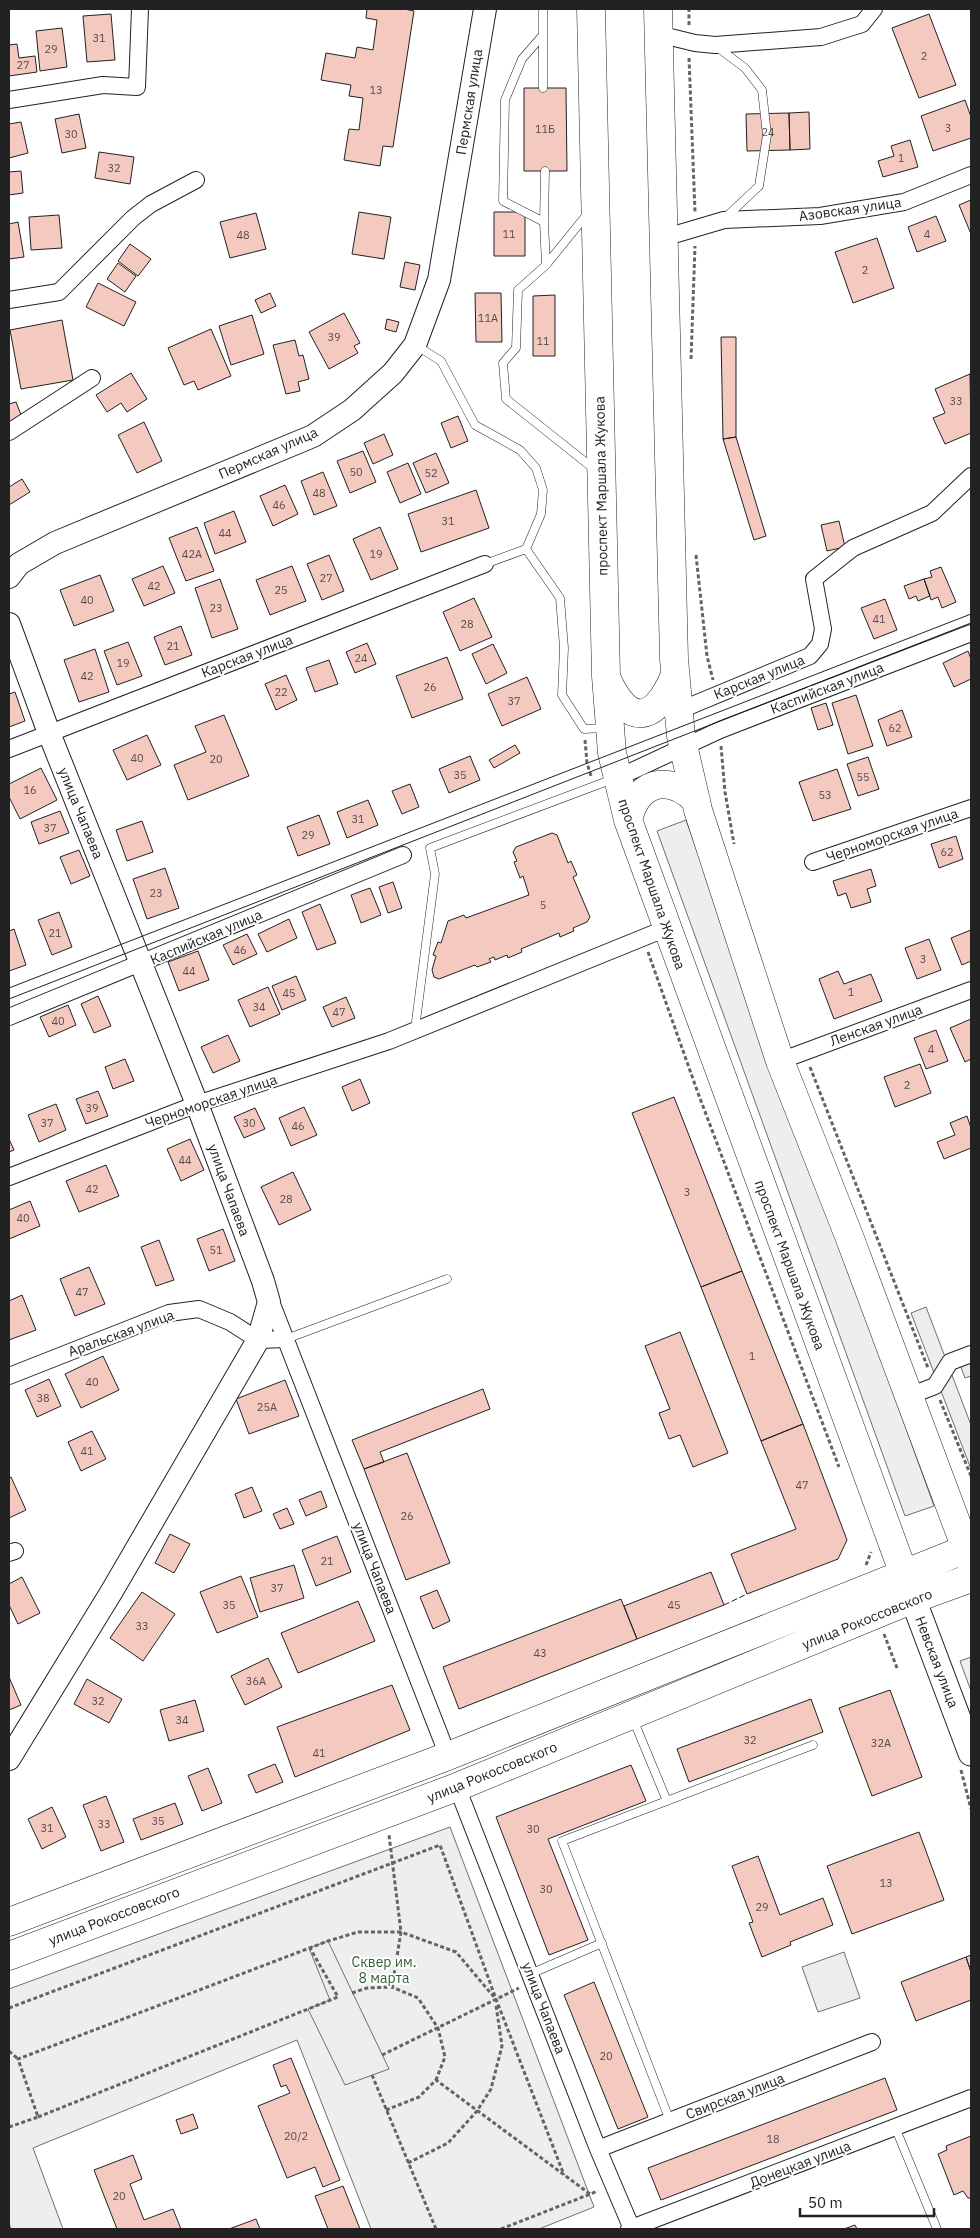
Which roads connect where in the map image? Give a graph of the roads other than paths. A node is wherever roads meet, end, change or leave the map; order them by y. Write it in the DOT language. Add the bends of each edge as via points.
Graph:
graph roads {
  1 [pos="140,9"];
  2 [pos="485,9"];
  3 [pos="543,9"];
  4 [pos="592,9"];
  5 [pos="874,9"];
  6 [pos="658,21"];
  7 [pos="542,36"];
  8 [pos="715,45"];
  9 [pos="544,88"];
  10 [pos="9,100"];
  11 [pos="545,171"];
  12 [pos="971,175"];
  13 [pos="196,180"];
  14 [pos="596,204"];
  15 [pos="724,220"];
  16 [pos="544,222"];
  17 [pos="663,238"];
  18 [pos="546,265"];
  19 [pos="9,300"];
  20 [pos="416,345"];
  21 [pos="92,378"];
  22 [pos="9,432"];
  23 [pos="600,474"];
  24 [pos="971,476"];
  25 [pos="526,549"];
  26 [pos="485,564"];
  27 [pos="9,577"];
  28 [pos="9,624"];
  29 [pos="971,632"];
  30 [pos="606,676"];
  31 [pos="674,677"];
  32 [pos="678,711"];
  33 [pos="609,728"];
  34 [pos="49,733"];
  35 [pos="683,746"];
  36 [pos="9,749"];
  37 [pos="616,778"];
  38 [pos="696,800"];
  39 [pos="971,808"];
  40 [pos="628,820"];
  41 [pos="403,855"];
  42 [pos="813,862"];
  43 [pos="667,928"];
  44 [pos="142,963"];
  45 [pos="971,990"];
  46 [pos="9,1017"];
  47 [pos="415,1031"];
  48 [pos="792,1057"];
  49 [pos="197,1104"];
  50 [pos="9,1177"];
  51 [pos="447,1279"];
  52 [pos="263,1281"];
  53 [pos="286,1339"];
  54 [pos="258,1340"];
  55 [pos="971,1354"];
  56 [pos="9,1376"];
  57 [pos="909,1396"];
  58 [pos="970,1552"];
  59 [pos="903,1572"];
  60 [pos="971,1578"];
  61 [pos="913,1599"];
  62 [pos="631,1715"];
  63 [pos="812,1745"];
  64 [pos="448,1756"];
  65 [pos="965,1758"];
  66 [pos="9,1759"];
  67 [pos="457,1787"];
  68 [pos="667,1801"];
  69 [pos="9,1922"];
  70 [pos="602,1943"];
  71 [pos="9,1956"];
  72 [pos="530,1974"];
  73 [pos="872,2042"];
  74 [pos="971,2098"];
  75 [pos="670,2121"];
  76 [pos="895,2127"];
  77 [pos="598,2149"];
  78 [pos="631,2229"];
  79 [pos="937,2229"];
  1 -- 10 [label="street" via="137,87 102,85"];
  2 -- 20 [label="street, Пермская улица" via="439,280"];
  3 -- 7 [label="lane"];
  4 -- 14 [label="highway, проспект Маршала Жукова"];
  5 -- 8 [label="street" via="862,24 821,37"];
  6 -- 8 [label="street" via="695,43"];
  6 -- 17 [label="highway"];
  7 -- 9 [label="lane"];
  7 -- 16 [label="lane" via="522,59 505,100 503,201"];
  8 -- 15 [label="lane" via="745,68 762,90 767,135 759,186"];
  11 -- 16 [label="lane"];
  12 -- 15 [label="street, Азовская улица" via="904,202 820,216"];
  13 -- 19 [label="street" via="151,204 133,218 59,292"];
  14 -- 18 [label="lane"];
  14 -- 23 [label="highway, проспект Маршала Жукова"];
  15 -- 17 [label="street, Азовская улица"];
  16 -- 18 [label="lane"];
  17 -- 31 [label="highway"];
  18 -- 23 [label="lane" via="518,290 516,348 503,363 506,399"];
  20 -- 25 [label="lane" via="441,361 475,425 520,450 536,468 543,490 541,514"];
  20 -- 27 [label="street, Пермская улица" via="393,373 352,410 312,436 55,543 19,564"];
  21 -- 22 [label="street"];
  23 -- 30 [label="highway, проспект Маршала Жукова"];
  24 -- 32 [label="street, Карская улица" via="932,513 853,548 814,580 823,629 820,644 810,656"];
  25 -- 26 [label="lane"];
  25 -- 33 [label="lane" via="560,598 564,648 562,696 584,729"];
  26 -- 34 [label="street, Карская улица"];
  28 -- 34 [label="street, улица Чапаева"];
  29 -- 35 [label="street, Каспийская улица"];
  30 -- 31 [label="highway" via="615,696 628,710 643,713 658,707"];
  30 -- 33 [label="highway, проспект Маршала Жукова"];
  31 -- 32 [label="highway"];
  32 -- 35 [label="highway"];
  33 -- 37 [label="highway, проспект Маршала Жукова"];
  34 -- 36 [label="street, Карская улица"];
  34 -- 44 [label="street, улица Чапаева"];
  35 -- 37 [label="street, Каспийская улица"];
  35 -- 38 [label="highway"];
  37 -- 40 [label="highway, проспект Маршала Жукова"];
  37 -- 47 [label="lane" via="430,848 435,874"];
  38 -- 40 [label="highway" via="684,789 670,784 654,786 641,793 631,805"];
  38 -- 48 [label="highway"];
  39 -- 42 [label="street, Черноморская улица"];
  40 -- 43 [label="highway, проспект Маршала Жукова"];
  41 -- 44 [label="street, Каспийская улица"];
  43 -- 47 [label="street, Черноморская улица"];
  43 -- 59 [label="highway, проспект Маршала Жукова"];
  44 -- 46 [label="street, Каспийская улица"];
  44 -- 49 [label="street, улица Чапаева"];
  45 -- 48 [label="street, Ленская улица"];
  47 -- 49 [label="street, Черноморская улица"];
  48 -- 57 [label="highway"];
  49 -- 50 [label="street, Черноморская улица"];
  49 -- 52 [label="street, улица Чапаева"];
  51 -- 53 [label="lane"];
  52 -- 53 [label="street, улица Чапаева"];
  52 -- 54 [label="street" via="269,1302"];
  53 -- 54 [label="street"];
  53 -- 64 [label="street, улица Чапаева"];
  54 -- 56 [label="street, Аральская улица" via="230,1322 199,1309 169,1313"];
  54 -- 66 [label="street" via="112,1591"];
  55 -- 57 [label="street" via="950,1362 935,1386"];
  57 -- 58 [label="highway"];
  58 -- 59 [label="highway"];
  59 -- 61 [label="highway, Невская улица"];
  59 -- 64 [label="highway"];
  60 -- 61 [label="highway, улица Рокоссовского"];
  61 -- 62 [label="highway, улица Рокоссовского"];
  61 -- 65 [label="main road, Невская улица"];
  62 -- 67 [label="highway, улица Рокоссовского"];
  62 -- 68 [label="lane"];
  63 -- 68 [label="lane"];
  64 -- 69 [label="highway"];
  67 -- 71 [label="highway, улица Рокоссовского"];
  67 -- 72 [label="street, улица Чапаева"];
  68 -- 70 [label="lane" via="562,1841"];
  70 -- 72 [label="lane"];
  70 -- 75 [label="lane"];
  72 -- 77 [label="street, улица Чапаева"];
  73 -- 75 [label="street, Свирская улица"];
  74 -- 76 [label="street, Донецкая улица"];
  75 -- 77 [label="street, Свирская улица"];
  76 -- 78 [label="street, Донецкая улица"];
  76 -- 79 [label="lane"];
  77 -- 78 [label="street, улица Чапаева"];
}
